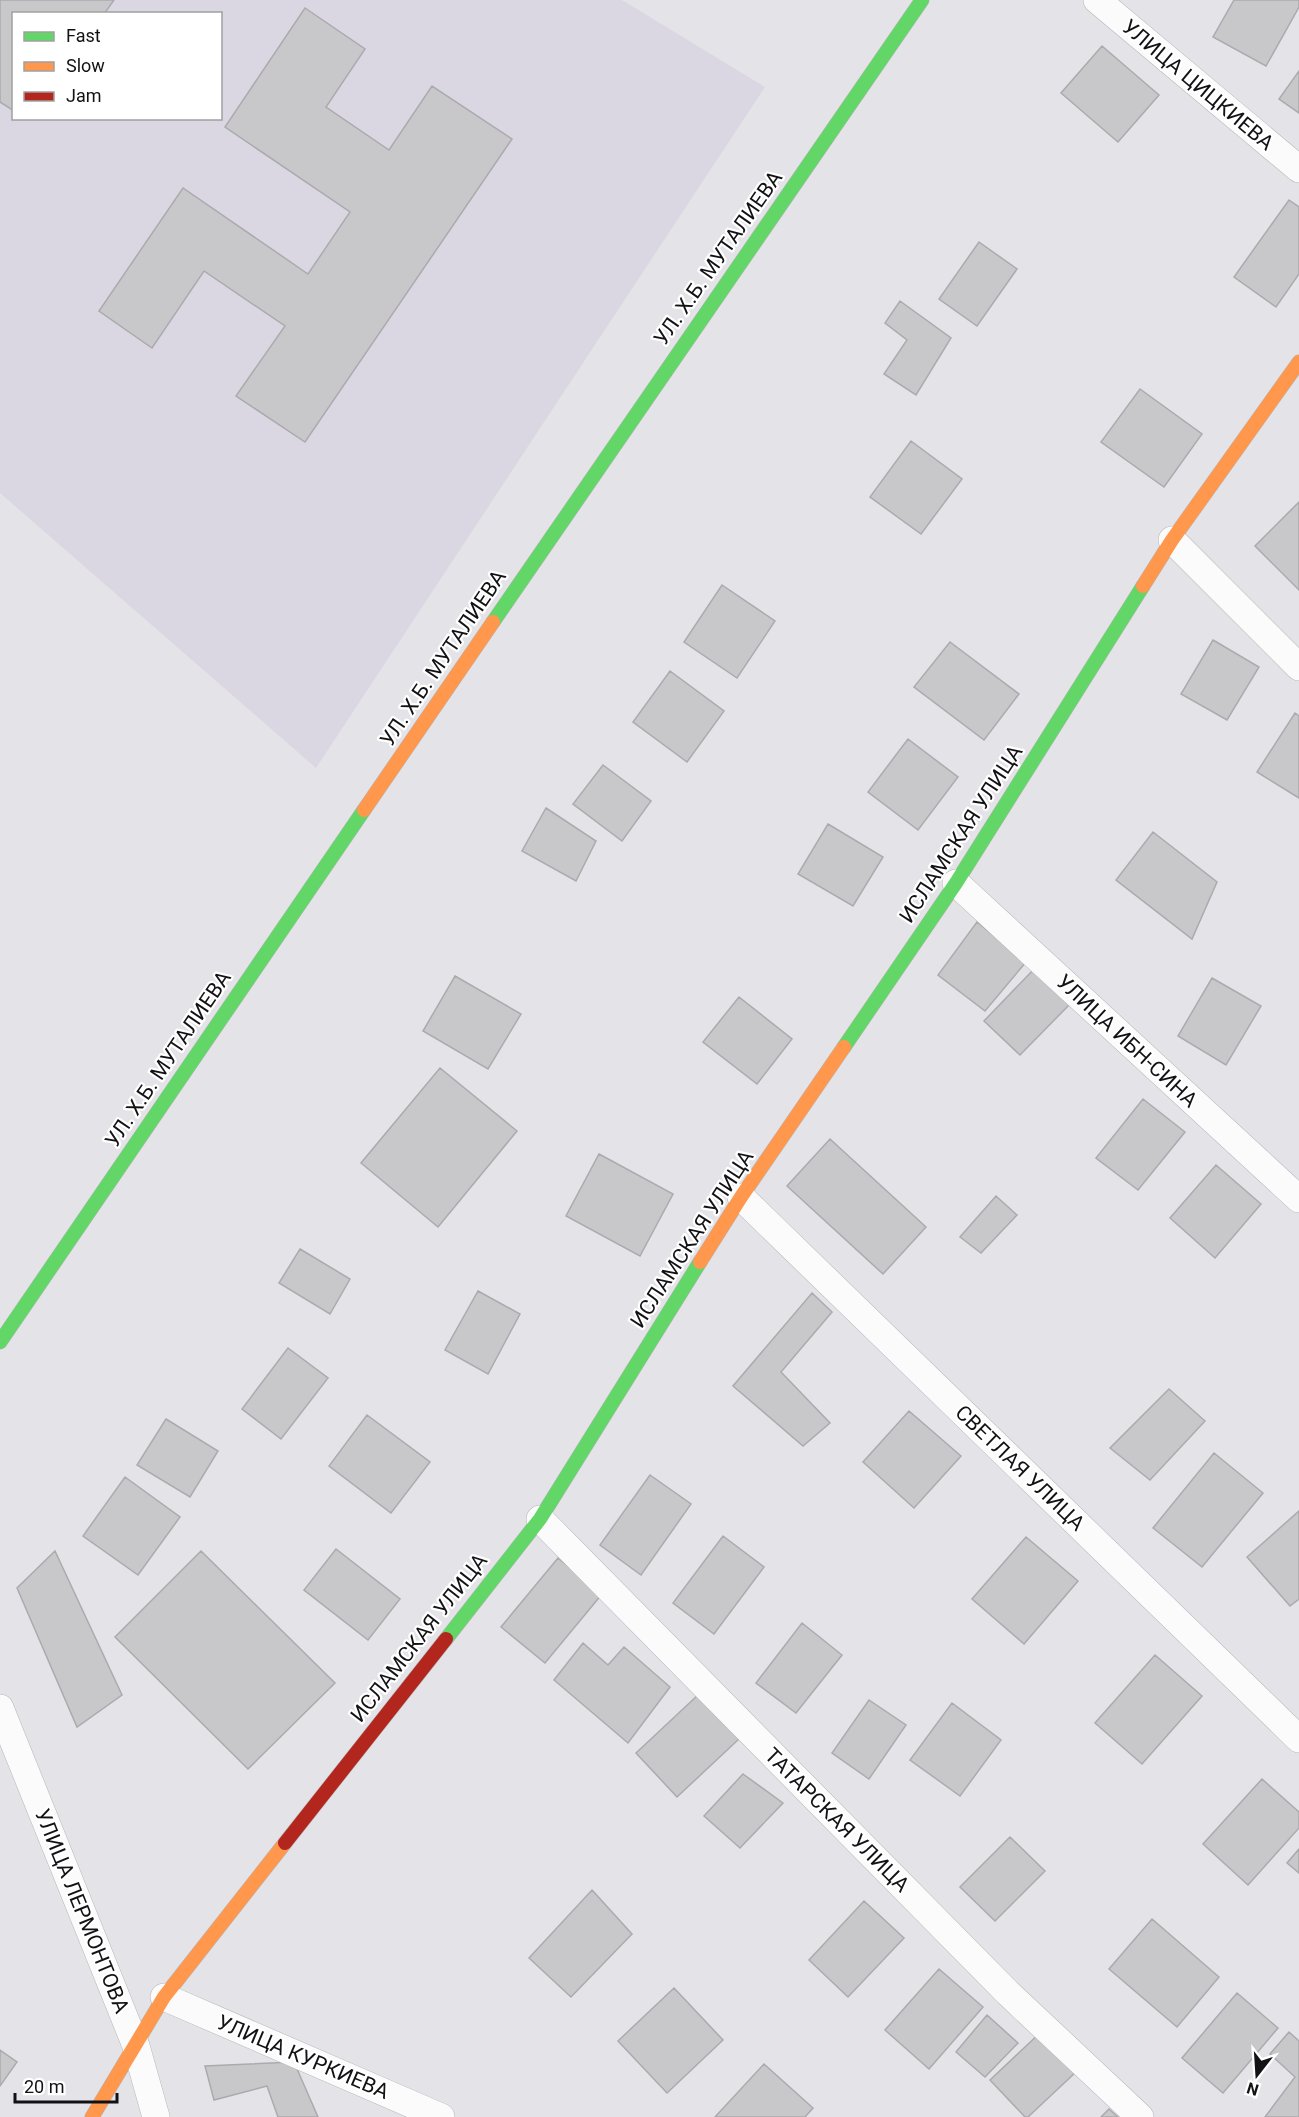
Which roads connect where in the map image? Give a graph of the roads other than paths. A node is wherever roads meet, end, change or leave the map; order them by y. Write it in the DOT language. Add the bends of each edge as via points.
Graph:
graph roads {
  1 [pos="922,0"];
  2 [pos="1097,0"];
  3 [pos="1299,169"];
  4 [pos="1299,362"];
  5 [pos="1172,540"];
  6 [pos="1299,667"];
  7 [pos="956,883"];
  8 [pos="741,1197"];
  9 [pos="1299,1199"];
  10 [pos="0,1342"];
  11 [pos="540,1519"];
  12 [pos="0,1708"];
  13 [pos="1299,1739"];
  14 [pos="164,1997"];
  15 [pos="136,2046"];
  16 [pos="92,2117"];
  17 [pos="156,2117"];
  18 [pos="441,2117"];
  19 [pos="1140,2117"];
  1 -- 10 [label="street, УЛ. Х.Б. МУТАЛИЕВА"];
  2 -- 3 [label="street, УЛИЦА ЦИЦКИЕВА"];
  4 -- 5 [label="street, ИСЛАМСКАЯ УЛИЦА"];
  5 -- 6 [label="street"];
  5 -- 7 [label="street, ИСЛАМСКАЯ УЛИЦА"];
  7 -- 8 [label="street, ИСЛАМСКАЯ УЛИЦА"];
  7 -- 9 [label="street, УЛИЦА ИБН-СИНА"];
  8 -- 11 [label="street, ИСЛАМСКАЯ УЛИЦА"];
  8 -- 13 [label="street, СВЕТЛАЯ УЛИЦА"];
  11 -- 14 [label="street, ИСЛАМСКАЯ УЛИЦА"];
  11 -- 19 [label="street, ТАТАРСКАЯ УЛИЦА" via="1008,1993"];
  12 -- 15 [label="street, УЛИЦА ЛЕРМОНТОВА"];
  14 -- 15 [label="street, ИСЛАМСКАЯ УЛИЦА"];
  14 -- 18 [label="street, УЛИЦА КУРКИЕВА"];
  15 -- 16 [label="street, ИСЛАМСКАЯ УЛИЦА"];
  15 -- 17 [label="street, УЛИЦА ЛЕРМОНТОВА"];
}
